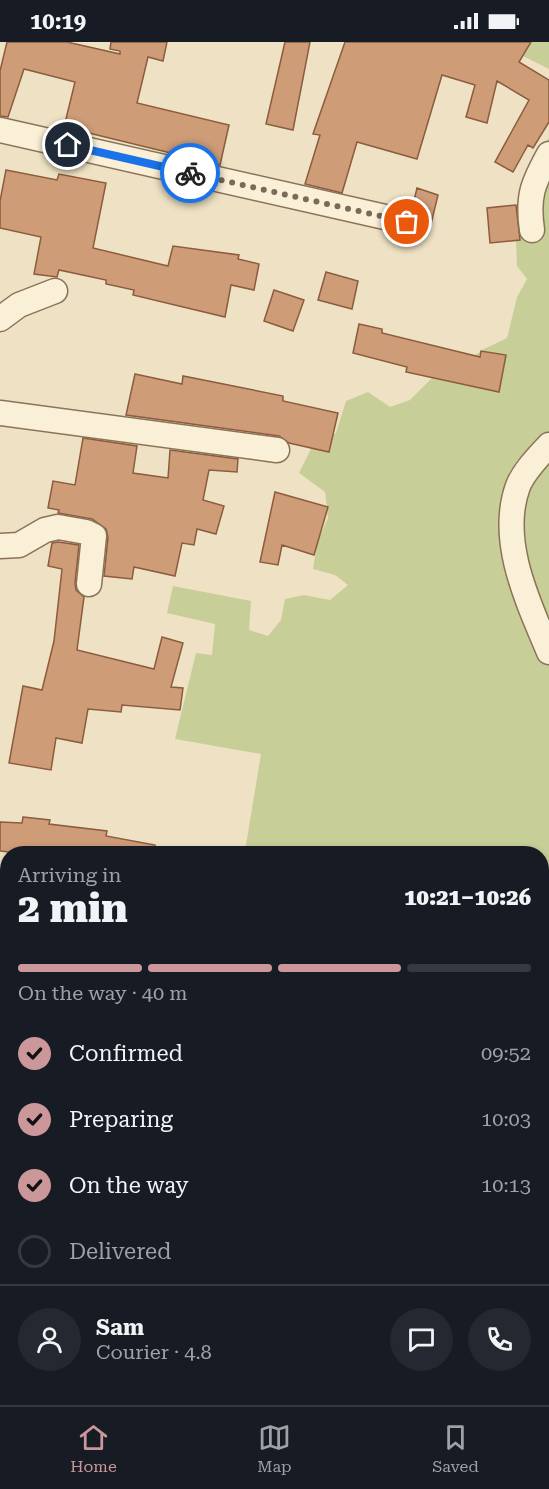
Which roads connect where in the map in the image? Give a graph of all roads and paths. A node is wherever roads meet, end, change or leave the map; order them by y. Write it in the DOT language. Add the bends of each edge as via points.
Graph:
graph roads {
  1 [pos="0,130"];
  2 [pos="549,154"];
  3 [pos="407,222"];
  4 [pos="532,230"];
  5 [pos="55,291"];
  6 [pos="0,319"];
  7 [pos="0,412"];
  8 [pos="549,445"];
  9 [pos="277,450"];
  10 [pos="0,546"];
  11 [pos="89,584"];
  12 [pos="549,652"];
  1 -- 3 [label="street"];
  2 -- 4 [label="street" via="532,184 528,206"];
  5 -- 6 [label="street" via="19,305"];
  7 -- 9 [label="street"];
  8 -- 12 [label="street" via="519,485 511,533 516,563"];
  10 -- 11 [label="street" via="19,545 58,527 86,532 94,536"];
}
